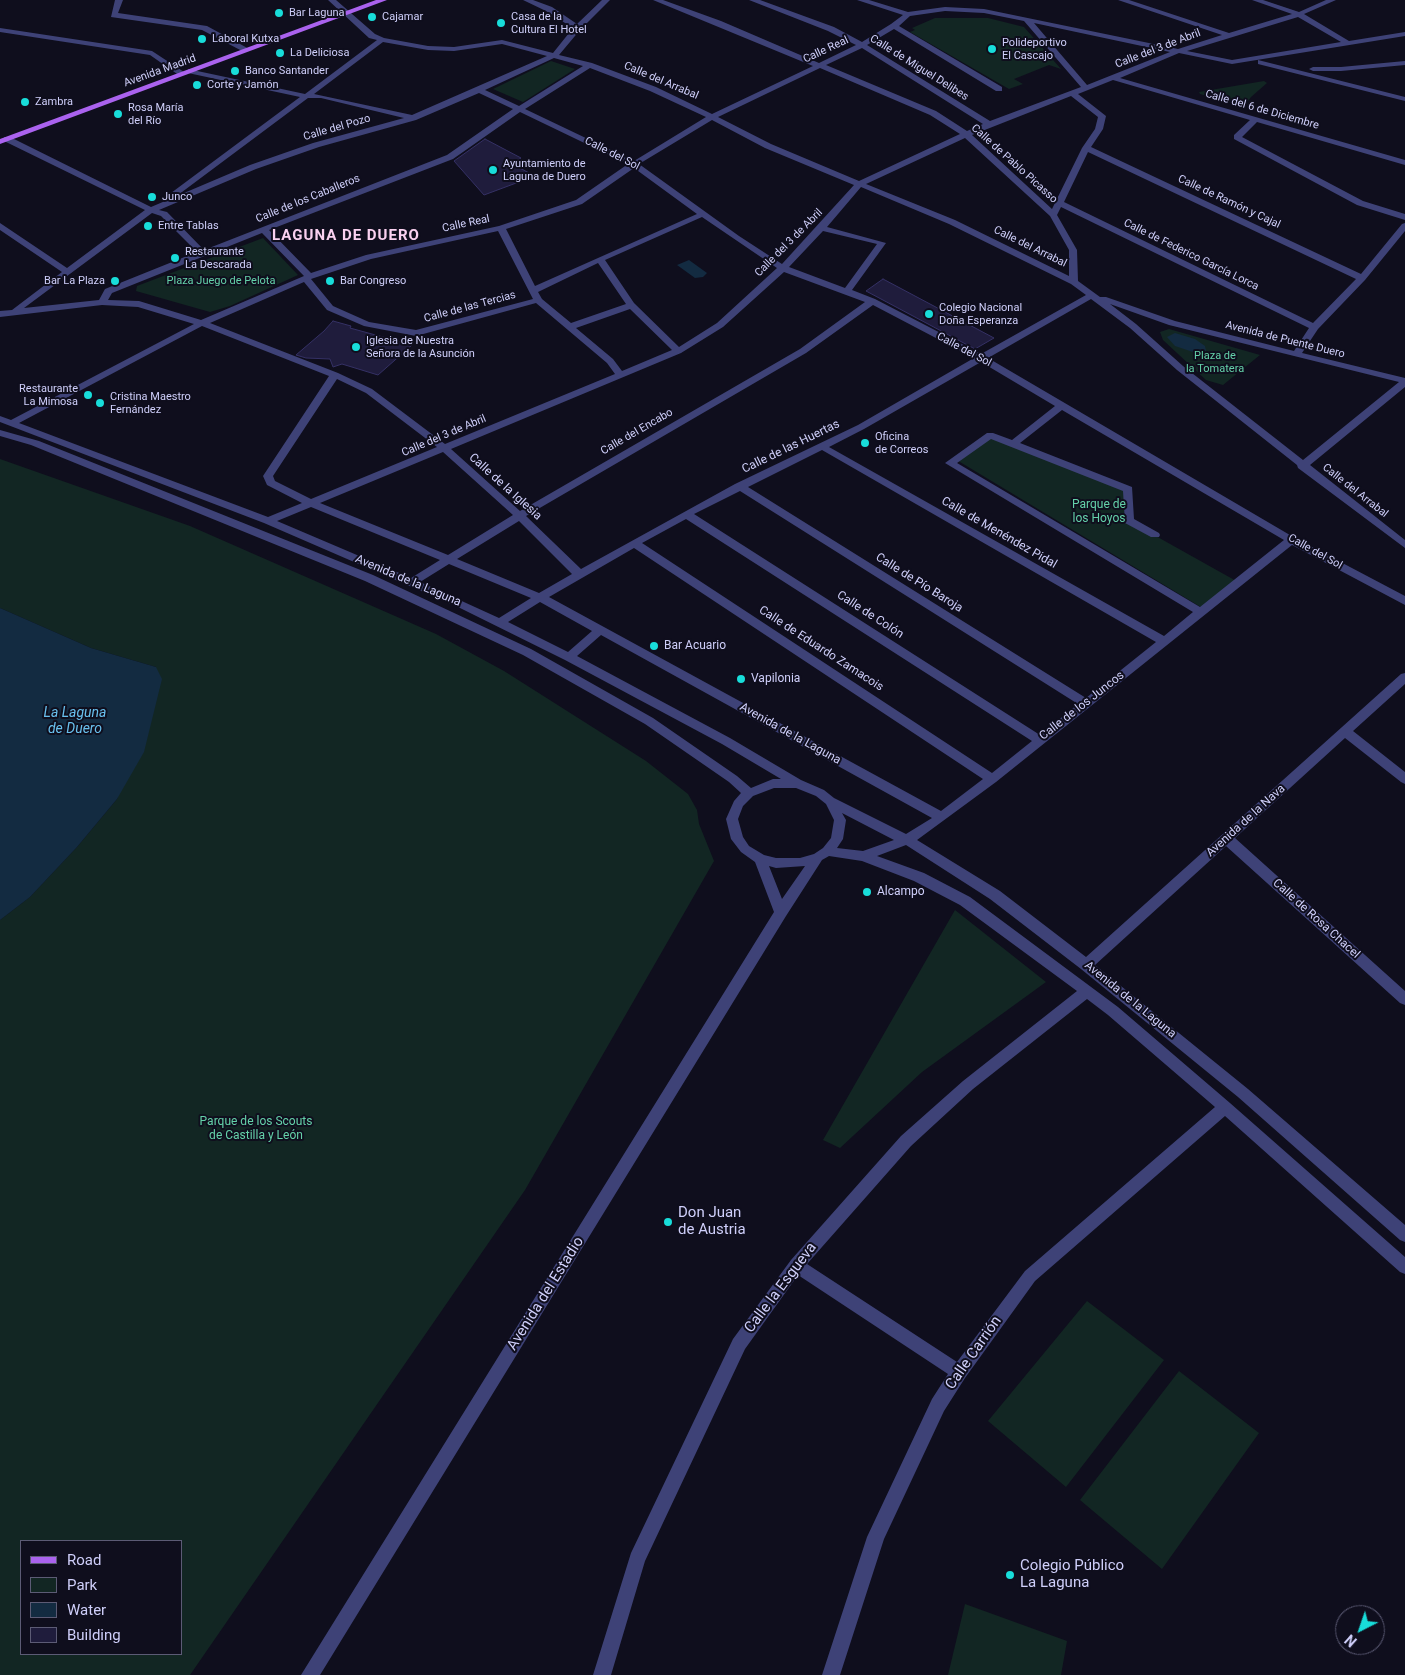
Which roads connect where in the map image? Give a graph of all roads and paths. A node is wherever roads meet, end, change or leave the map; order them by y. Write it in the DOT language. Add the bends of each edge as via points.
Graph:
graph roads {
  1 [pos="119,0"];
  2 [pos="332,0"];
  3 [pos="383,0"];
  4 [pos="527,0"];
  5 [pos="606,0"];
  6 [pos="657,0"];
  7 [pos="753,0"];
  8 [pos="861,0"];
  9 [pos="1122,0"];
  10 [pos="1256,0"];
  11 [pos="1332,0"];
  12 [pos="348,13"];
  13 [pos="908,14"];
  14 [pos="1299,14"];
  15 [pos="1026,19"];
  16 [pos="894,26"];
  17 [pos="576,28"];
  18 [pos="0,30"];
  19 [pos="1405,34"];
  20 [pos="1228,35"];
  21 [pos="382,40"];
  22 [pos="1349,44"];
  23 [pos="862,45"];
  24 [pos="247,50"];
  25 [pos="1178,51"];
  26 [pos="555,55"];
  27 [pos="1254,60"];
  28 [pos="1405,63"];
  29 [pos="588,65"];
  30 [pos="819,66"];
  31 [pos="1293,69"];
  32 [pos="192,71"];
  33 [pos="183,74"];
  34 [pos="1113,78"];
  35 [pos="1086,88"];
  36 [pos="478,90"];
  37 [pos="999,90"];
  38 [pos="1072,93"];
  39 [pos="305,96"];
  40 [pos="1405,99"];
  41 [pos="520,109"];
  42 [pos="712,117"];
  43 [pos="413,118"];
  44 [pos="1256,120"];
  45 [pos="989,124"];
  46 [pos="967,135"];
  47 [pos="4,141"];
  48 [pos="1086,148"];
  49 [pos="1405,163"];
  50 [pos="634,164"];
  51 [pos="189,183"];
  52 [pos="859,184"];
  53 [pos="201,187"];
  54 [pos="1058,202"];
  55 [pos="151,210"];
  56 [pos="703,214"];
  57 [pos="1053,215"];
  58 [pos="1405,217"];
  59 [pos="0,226"];
  60 [pos="1405,226"];
  61 [pos="501,228"];
  62 [pos="821,228"];
  63 [pos="263,229"];
  64 [pos="203,253"];
  65 [pos="600,259"];
  66 [pos="783,268"];
  67 [pos="68,272"];
  68 [pos="307,277"];
  69 [pos="1362,278"];
  70 [pos="1074,282"];
  71 [pos="533,291"];
  72 [pos="847,291"];
  73 [pos="1092,295"];
  74 [pos="538,300"];
  75 [pos="872,301"];
  76 [pos="102,302"];
  77 [pos="631,305"];
  78 [pos="14,311"];
  79 [pos="0,314"];
  80 [pos="1160,318"];
  81 [pos="202,323"];
  82 [pos="1134,326"];
  83 [pos="569,327"];
  84 [pos="1314,327"];
  85 [pos="678,351"];
  86 [pos="1296,355"];
  87 [pos="980,358"];
  88 [pos="335,375"];
  89 [pos="622,375"];
  90 [pos="1405,382"];
  91 [pos="1061,406"];
  92 [pos="0,420"];
  93 [pos="12,423"];
  94 [pos="0,433"];
  95 [pos="1013,444"];
  96 [pos="821,446"];
  97 [pos="444,448"];
  98 [pos="1302,466"];
  99 [pos="739,486"];
  100 [pos="312,504"];
  101 [pos="686,514"];
  102 [pos="520,516"];
  103 [pos="268,521"];
  104 [pos="1155,535"];
  105 [pos="1291,540"];
  106 [pos="634,543"];
  107 [pos="1405,545"];
  108 [pos="449,559"];
  109 [pos="579,574"];
  110 [pos="412,582"];
  111 [pos="540,597"];
  112 [pos="1405,601"];
  113 [pos="1200,612"];
  114 [pos="501,622"];
  115 [pos="600,630"];
  116 [pos="1164,641"];
  117 [pos="569,656"];
  118 [pos="1405,677"];
  119 [pos="1085,703"];
  120 [pos="1345,731"];
  121 [pos="1039,740"];
  122 [pos="992,779"];
  123 [pos="1405,779"];
  124 [pos="797,783"];
  125 [pos="749,793"];
  126 [pos="830,800"];
  127 [pos="941,817"];
  128 [pos="1226,838"];
  129 [pos="907,840"];
  130 [pos="822,854"];
  131 [pos="863,856"];
  132 [pos="760,859"];
  133 [pos="781,912"];
  134 [pos="1086,965"];
  135 [pos="1087,991"];
  136 [pos="1405,999"];
  137 [pos="1225,1107"];
  138 [pos="1405,1235"];
  139 [pos="796,1265"];
  140 [pos="1405,1267"];
  141 [pos="959,1372"];
  142 [pos="310,1675"];
  143 [pos="602,1675"];
  144 [pos="831,1675"];
  1 -- 24 [label="street" via="114,15 204,28"];
  2 -- 12 [label="street"];
  3 -- 12 [label="main road, Avenida Madrid"];
  4 -- 17 [label="street" via="549,9"];
  5 -- 17 [label="street"];
  6 -- 30 [label="street, Calle de Pablo Picasso"];
  7 -- 23 [label="street, Calle de Miguel Delibes" via="830,29"];
  8 -- 13 [label="street"];
  9 -- 20 [label="street"];
  10 -- 14 [label="street"];
  11 -- 14 [label="street, Calle del 3 de Abril"];
  12 -- 21 [label="street" via="372,36"];
  12 -- 24 [label="main road, Avenida Madrid"];
  13 -- 15 [label="street" via="945,9"];
  13 -- 16 [label="street, Calle Real"];
  14 -- 20 [label="street, Calle del 3 de Abril"];
  14 -- 22 [label="street"];
  15 -- 25 [label="street"];
  15 -- 35 [label="street"];
  16 -- 23 [label="street, Calle Real"];
  16 -- 37 [label="street"];
  17 -- 26 [label="street"];
  18 -- 33 [label="street" via="140,50 152,53"];
  19 -- 22 [label="street"];
  20 -- 25 [label="street, Calle del 3 de Abril"];
  21 -- 26 [label="street, Calle del Arrabal" via="454,49 502,42"];
  21 -- 39 [label="street"];
  22 -- 27 [label="street"];
  23 -- 30 [label="street, Calle Real"];
  23 -- 45 [label="street, Calle de Miguel Delibes"];
  24 -- 32 [label="main road, Avenida Madrid"];
  25 -- 27 [label="street" via="1232,62"];
  25 -- 34 [label="street, Calle del 3 de Abril"];
  26 -- 29 [label="street, Calle del Arrabal"];
  26 -- 36 [label="street, Calle del Pozo"];
  27 -- 31 [label="street"];
  28 -- 31 [label="street" via="1342,69"];
  29 -- 41 [label="street, Calle de los Caballeros"];
  29 -- 42 [label="street, Calle del Arrabal" via="653,89"];
  30 -- 42 [label="street, Calle Real"];
  30 -- 46 [label="street, Calle de Pablo Picasso" via="933,113"];
  31 -- 40 [label="street"];
  32 -- 33 [label="main road, Avenida Madrid"];
  32 -- 39 [label="street"];
  33 -- 47 [label="main road, Avenida Madrid"];
  34 -- 35 [label="street, Calle del 3 de Abril"];
  34 -- 44 [label="street, Calle del 6 de Diciembre"];
  35 -- 38 [label="street, Calle del 3 de Abril"];
  36 -- 41 [label="street, Calle del Sol"];
  36 -- 43 [label="street, Calle del Pozo"];
  38 -- 45 [label="street, Calle del 3 de Abril"];
  38 -- 48 [label="street" via="1102,116 1099,129"];
  39 -- 43 [label="street" via="321,96"];
  39 -- 51 [label="street"];
  41 -- 50 [label="street, Calle del Sol"];
  41 -- 63 [label="street, Calle de los Caballeros" via="450,156"];
  42 -- 50 [label="street, Calle Real"];
  42 -- 52 [label="street, Calle del Arrabal" via="768,146"];
  43 -- 53 [label="street, Calle del Pozo" via="316,145"];
  44 -- 49 [label="street, Calle del 6 de Diciembre"];
  44 -- 58 [label="street" via="1237,138 1360,202"];
  45 -- 46 [label="street, Calle del 3 de Abril"];
  46 -- 52 [label="street, Calle del 3 de Abril"];
  46 -- 57 [label="street, Calle de Pablo Picasso"];
  47 -- 55 [label="street"];
  48 -- 54 [label="street"];
  48 -- 69 [label="street, Calle de Ramón y Cajal"];
  50 -- 56 [label="street, Calle del Sol"];
  50 -- 61 [label="street, Calle Real" via="579,202"];
  51 -- 53 [label="street"];
  51 -- 55 [label="street"];
  52 -- 62 [label="street, Calle del 3 de Abril"];
  52 -- 70 [label="street, Calle del Arrabal" via="952,222"];
  53 -- 55 [label="street, Calle del Pozo"];
  54 -- 57 [label="street"];
  54 -- 84 [label="street, Calle de Federico García Lorca"];
  55 -- 64 [label="street" via="164,214"];
  55 -- 67 [label="street"];
  56 -- 65 [label="street, Calle de las Tercias"];
  56 -- 66 [label="street, Calle del Sol"];
  57 -- 70 [label="street, Calle de Pablo Picasso" via="1073,250"];
  59 -- 67 [label="street"];
  60 -- 69 [label="street"];
  61 -- 68 [label="street, Calle Real" via="369,257"];
  61 -- 71 [label="street"];
  62 -- 66 [label="street, Calle del 3 de Abril"];
  62 -- 72 [label="street" via="882,244"];
  63 -- 64 [label="street, Calle de los Caballeros"];
  63 -- 68 [label="street, Calle de las Tercias"];
  64 -- 76 [label="street, Calle de los Caballeros" via="108,291"];
  65 -- 71 [label="street, Calle de las Tercias"];
  65 -- 77 [label="street"];
  66 -- 72 [label="street, Calle del Sol"];
  66 -- 85 [label="street, Calle del 3 de Abril" via="720,325"];
  67 -- 78 [label="street"];
  68 -- 74 [label="street, Calle de las Tercias" via="330,308 368,324 416,333"];
  68 -- 81 [label="street, Calle Real"];
  69 -- 84 [label="street"];
  70 -- 73 [label="street, Calle del Arrabal"];
  71 -- 74 [label="street"];
  72 -- 75 [label="street, Calle del Sol"];
  73 -- 80 [label="street, Avenida de Puente Duero"];
  73 -- 82 [label="street, Calle del Arrabal"];
  73 -- 87 [label="street, Calle de las Huertas"];
  74 -- 83 [label="street"];
  75 -- 87 [label="street, Calle del Sol"];
  75 -- 102 [label="street, Calle del Encabo" via="803,351"];
  76 -- 78 [label="street, Calle de la Iglesia"];
  76 -- 81 [label="street, Calle de la Iglesia" via="139,304"];
  77 -- 83 [label="street"];
  77 -- 85 [label="street"];
  78 -- 79 [label="street, Calle de la Iglesia"];
  80 -- 82 [label="street"];
  80 -- 86 [label="street, Avenida de Puente Duero"];
  81 -- 88 [label="street, Calle de la Iglesia"];
  81 -- 93 [label="street, Calle Real"];
  82 -- 98 [label="street, Calle del Arrabal" via="1180,368"];
  83 -- 89 [label="street"];
  84 -- 86 [label="street"];
  85 -- 89 [label="street, Calle del 3 de Abril"];
  86 -- 90 [label="street, Avenida de Puente Duero"];
  87 -- 91 [label="street, Calle del Sol"];
  87 -- 96 [label="street, Calle de las Huertas"];
  88 -- 97 [label="street, Calle de la Iglesia" via="369,391"];
  88 -- 100 [label="street, Avenida de la Laguna" via="268,476 271,483"];
  89 -- 97 [label="street, Calle del 3 de Abril"];
  90 -- 98 [label="street"];
  91 -- 95 [label="street"];
  91 -- 105 [label="street, Calle del Sol"];
  92 -- 93 [label="street, Avenida de la Laguna"];
  93 -- 103 [label="street, Avenida de la Laguna"];
  94 -- 125 [label="street, Avenida de la Laguna" via="35,443 343,567 511,644 648,721 733,778"];
  95 -- 104 [label="street" via="1128,489 1129,521"];
  95 -- 113 [label="street" via="990,435 950,463"];
  96 -- 99 [label="street, Calle de las Huertas"];
  96 -- 116 [label="street, Calle de Menéndez Pidal"];
  97 -- 100 [label="street, Calle del 3 de Abril"];
  97 -- 102 [label="street, Calle de la Iglesia"];
  98 -- 107 [label="street, Calle del Arrabal"];
  99 -- 101 [label="street, Calle de las Huertas"];
  99 -- 119 [label="street, Calle de Pío Baroja"];
  100 -- 103 [label="street, Calle del 3 de Abril"];
  100 -- 108 [label="street, Avenida de la Laguna"];
  101 -- 106 [label="street, Calle de las Huertas"];
  101 -- 121 [label="street, Calle de Colón"];
  102 -- 108 [label="street, Calle del Encabo"];
  102 -- 109 [label="street, Calle de la Iglesia"];
  103 -- 110 [label="street, Avenida de la Laguna"];
  105 -- 112 [label="street, Calle del Sol"];
  105 -- 113 [label="street, Calle de los Juncos"];
  106 -- 109 [label="street, Calle de las Huertas"];
  106 -- 122 [label="street, Calle de Eduardo Zamacois"];
  108 -- 110 [label="street, Calle del Encabo"];
  108 -- 111 [label="street, Avenida de la Laguna"];
  109 -- 111 [label="street, Calle de las Huertas"];
  110 -- 114 [label="street, Avenida de la Laguna"];
  111 -- 114 [label="street, Calle de las Huertas"];
  111 -- 115 [label="street, Avenida de la Laguna"];
  113 -- 116 [label="street, Calle de los Juncos"];
  114 -- 117 [label="street, Avenida de la Laguna"];
  115 -- 117 [label="street"];
  115 -- 127 [label="street, Avenida de la Laguna"];
  116 -- 119 [label="street, Calle de los Juncos"];
  117 -- 124 [label="street, Avenida de la Laguna"];
  118 -- 120 [label="street, Avenida de la Nava"];
  119 -- 121 [label="street, Calle de los Juncos"];
  120 -- 123 [label="street"];
  120 -- 128 [label="street, Avenida de la Nava"];
  121 -- 122 [label="street, Calle de los Juncos"];
  122 -- 127 [label="street, Calle de los Juncos"];
  124 -- 125 [label="street" via="773,784"];
  124 -- 126 [label="street"];
  125 -- 132 [label="street" via="738,804 732,819 737,839"];
  126 -- 129 [label="street, Avenida de la Laguna"];
  126 -- 130 [label="street" via="840,820 837,839"];
  127 -- 129 [label="street, Calle de los Juncos"];
  128 -- 134 [label="street, Avenida de la Nava"];
  128 -- 136 [label="street, Calle de Rosa Chacel"];
  129 -- 131 [label="street, Calle de los Juncos"];
  129 -- 134 [label="street, Avenida de la Laguna" via="995,896"];
  130 -- 131 [label="street, Avenida de la Laguna"];
  130 -- 132 [label="street" via="800,863"];
  130 -- 133 [label="street, Avenida del Estadio"];
  131 -- 135 [label="street, Avenida de la Laguna" via="919,877 965,901"];
  132 -- 133 [label="street"];
  133 -- 142 [label="street, Avenida del Estadio"];
  134 -- 138 [label="street, Avenida de la Laguna" via="1243,1093"];
  135 -- 137 [label="street, Avenida de la Laguna"];
  135 -- 139 [label="street, Calle la Esgueva" via="968,1085 906,1141"];
  137 -- 140 [label="street, Avenida de la Laguna"];
  137 -- 141 [label="street, Calle Carrión" via="1030,1276"];
  139 -- 141 [label="street"];
  139 -- 143 [label="street, Calle la Esgueva" via="739,1344 654,1523 637,1559"];
  141 -- 144 [label="street, Calle Carrión" via="938,1405 876,1537"];
}
